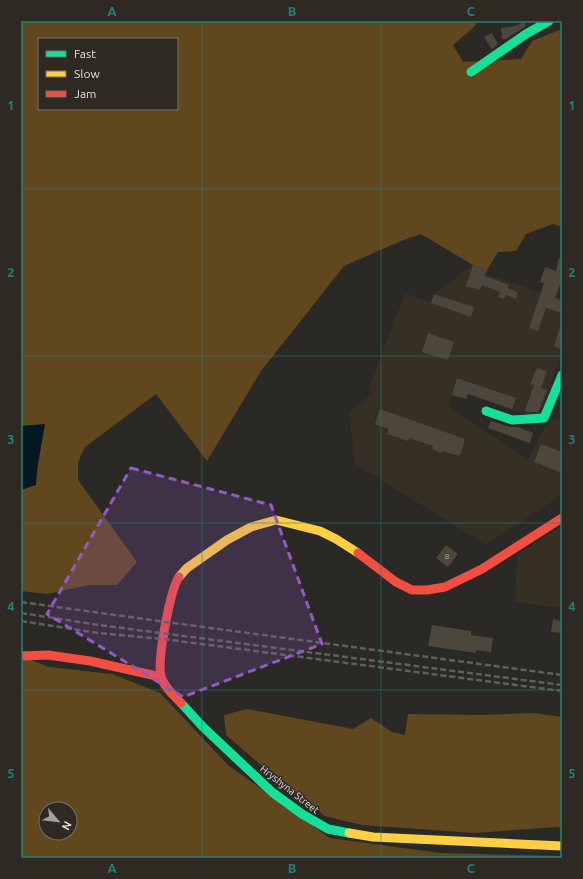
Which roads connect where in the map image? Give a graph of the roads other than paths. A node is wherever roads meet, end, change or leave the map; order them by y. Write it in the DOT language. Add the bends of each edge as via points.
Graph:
graph roads {
  1 [pos="549,21"];
  2 [pos="472,72"];
  3 [pos="562,375"];
  4 [pos="486,411"];
  5 [pos="562,518"];
  6 [pos="21,656"];
  7 [pos="161,678"];
  8 [pos="562,846"];
  1 -- 2 [label="street"];
  3 -- 4 [label="street" via="544,418 512,420"];
  5 -- 7 [label="street" via="482,569 445,587 426,590 412,590 396,582 320,530 276,520 251,527 186,568 178,579 172,593 164,633"];
  6 -- 7 [label="street" via="48,655 90,661"];
  7 -- 8 [label="street, Hryshyna Street" via="171,693 203,727 266,787 302,814 328,829 373,837"];
}
